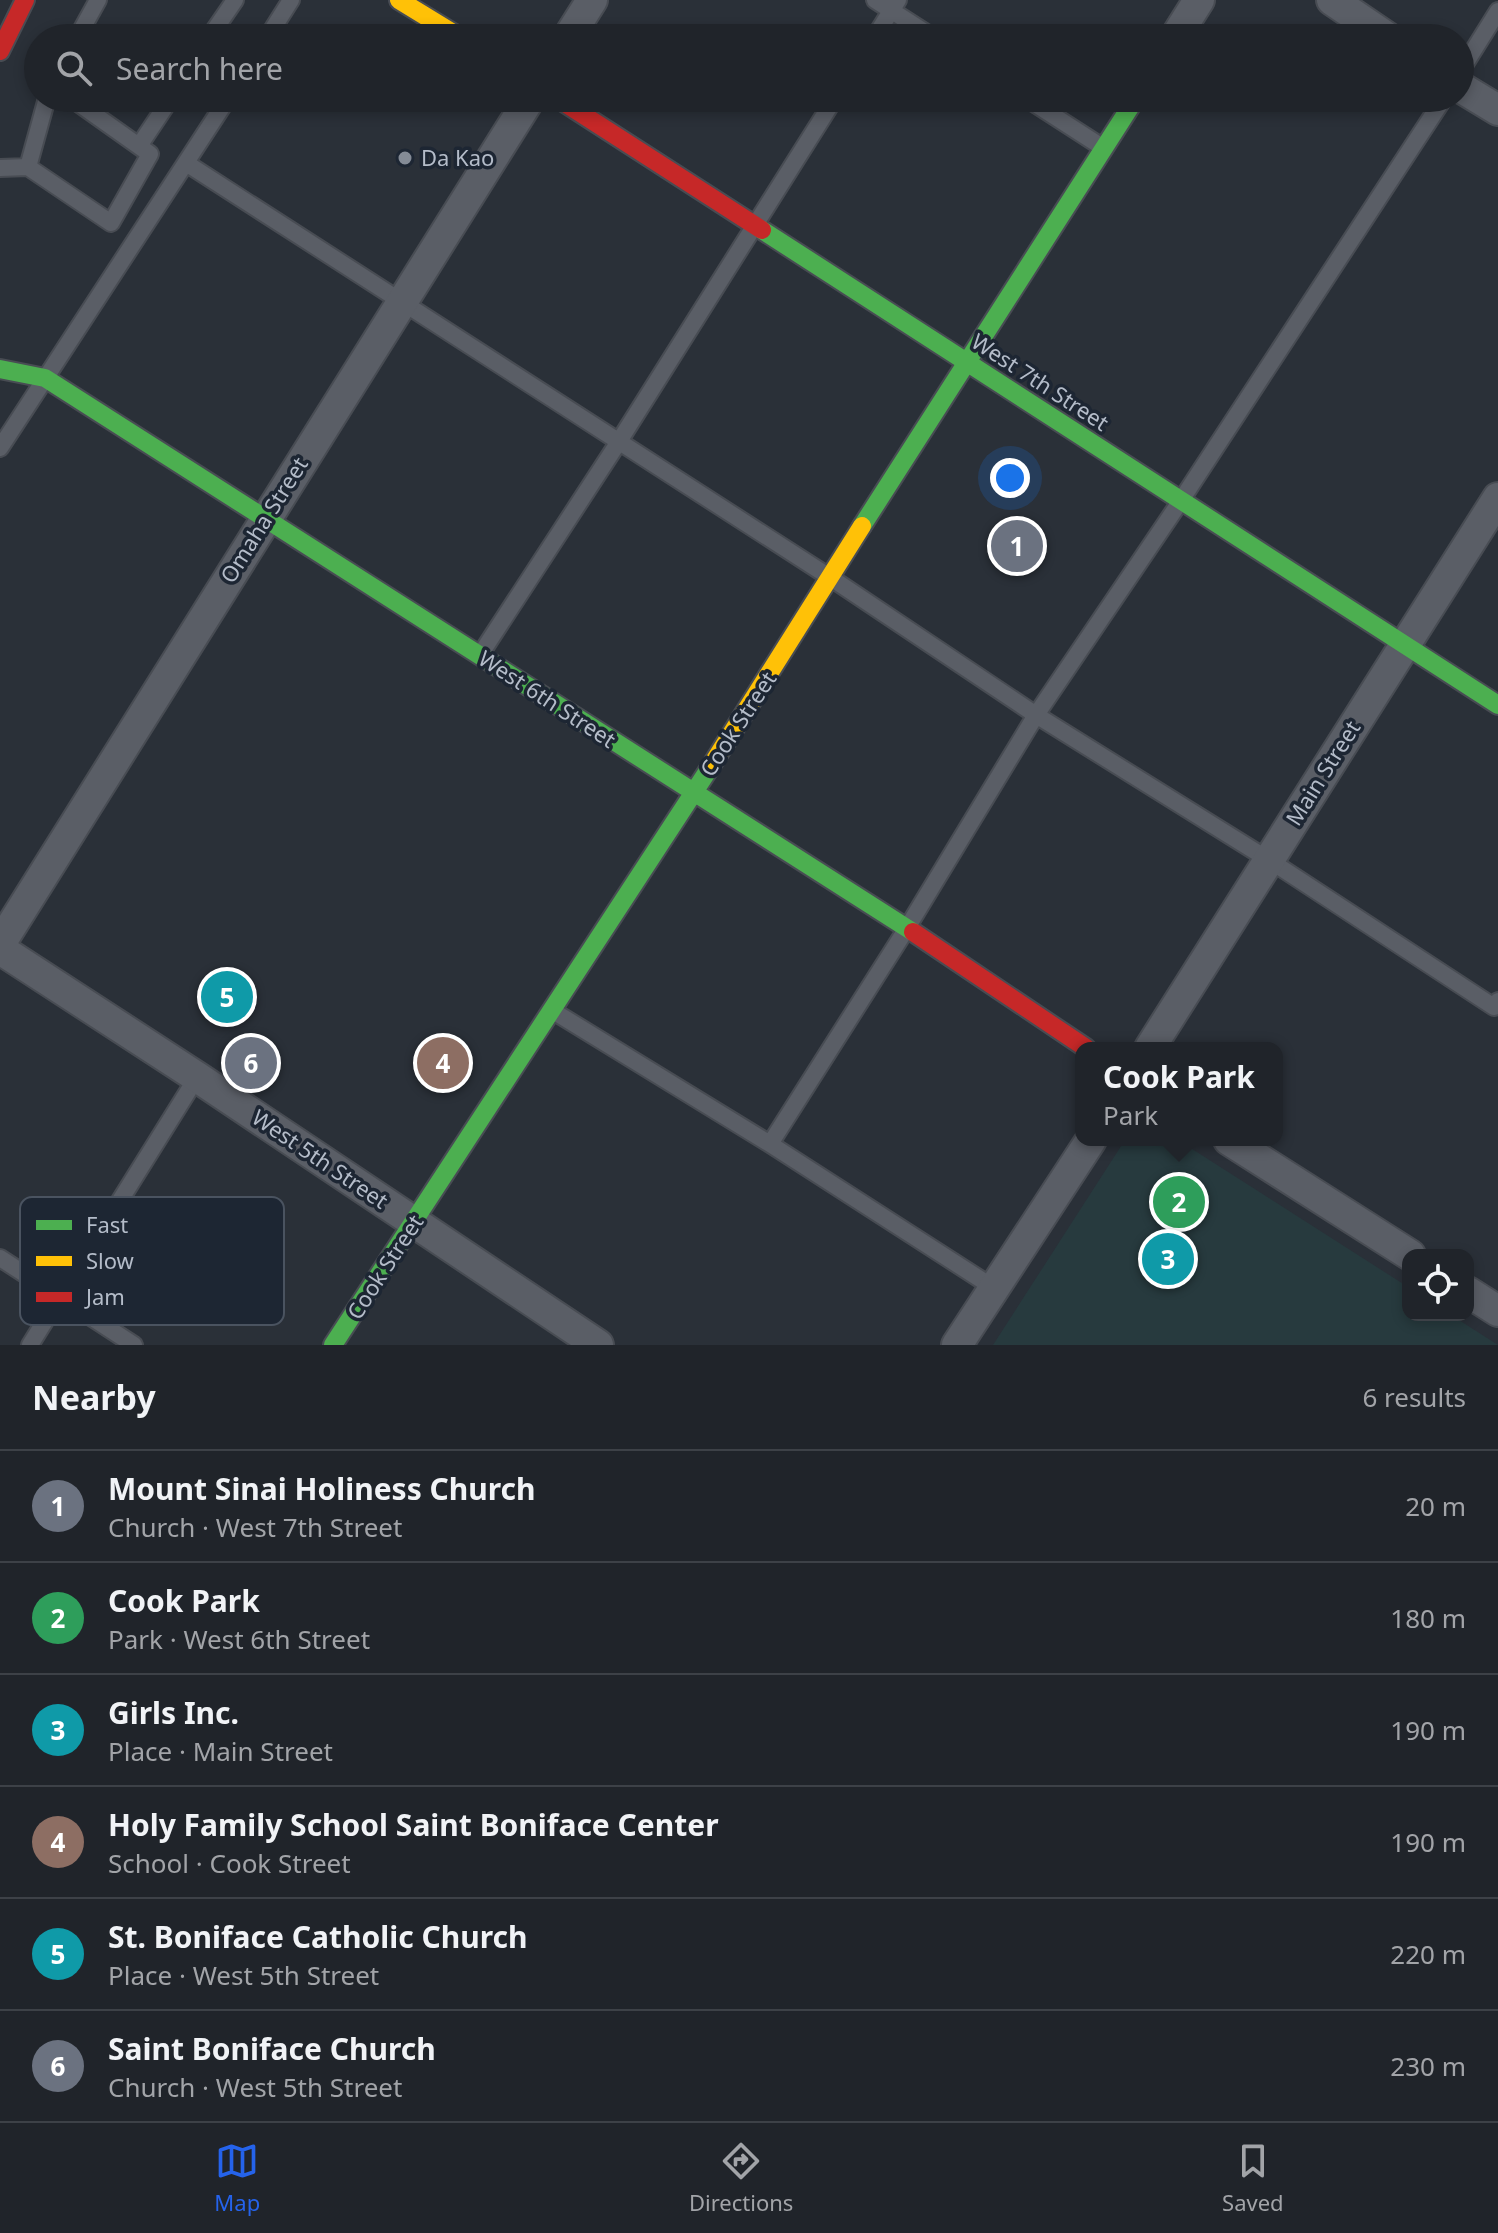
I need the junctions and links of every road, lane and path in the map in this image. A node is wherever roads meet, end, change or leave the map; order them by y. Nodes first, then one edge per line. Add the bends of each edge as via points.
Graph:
1 (25, 0) edge
2 (98, 0) edge
3 (235, 0) edge
4 (291, 0) edge
5 (399, 0) edge
6 (592, 0) edge
7 (875, 0) edge
8 (1199, 0) edge
9 (1332, 0) edge
10 (894, 5) edge
11 (1498, 11) edge
12 (85, 24) edge
13 (219, 24) edge
14 (276, 24) edge
15 (438, 24) edge
16 (577, 24) edge
17 (882, 24) edge
18 (917, 24) edge
19 (1184, 24) edge
20 (1367, 24) edge
21 (1474, 50) edge
22 (0, 51) edge
23 (1474, 95) edge
24 (1498, 110) edge
25 (43, 112) edge
26 (91, 112) edge
27 (162, 112) edge
28 (219, 112) edge
29 (521, 112) edge
30 (578, 112) edge
31 (826, 112) edge
32 (1048, 112) edge
33 (1127, 112) edge
34 (1435, 112) edge
35 (139, 146) junction
36 (1103, 148) junction
37 (186, 163) junction
38 (28, 167) junction
39 (0, 168) edge
40 (753, 226) junction
41 (401, 304) junction
42 (965, 362) junction
43 (0, 369) edge
44 (45, 378) junction
45 (618, 443) junction
46 (0, 448) edge
47 (1498, 498) edge
48 (1180, 502) junction
49 (265, 517) junction
50 (831, 578) junction
51 (1404, 644) junction
52 (480, 655) junction
53 (1498, 705) edge
54 (1036, 715) junction
55 (694, 793) junction
56 (1269, 860) junction
57 (907, 928) junction
58 (0, 946) edge
59 (1498, 1001) edge
60 (553, 1011) junction
61 (1077, 1042) edge
62 (1154, 1042) edge
63 (197, 1077) junction
64 (770, 1144) junction
65 (1087, 1146) edge
66 (1238, 1146) edge
67 (123, 1197) edge
68 (414, 1222) junction
69 (1402, 1250) edge
70 (0, 1258) edge
71 (20, 1271) edge
72 (994, 1288) junction
73 (1474, 1296) edge
74 (1498, 1311) edge
75 (43, 1325) edge
76 (103, 1325) edge
77 (30, 1345) edge
78 (134, 1345) edge
79 (333, 1345) edge
80 (598, 1345) edge
81 (957, 1345) edge

1 - 22 street
2 - 12 lane
3 - 13 lane
4 - 14 lane
5 - 15 street
6 - 16 street
7 - 10 lane
8 - 19 street
9 - 20 street
10 - 17 lane
10 - 18 lane
11 - 21 lane
23 - 24 street
25 - 38 lane
26 - 35 lane
27 - 35 lane
28 - 37 lane
29 - 41 street, Omaha Street
30 - 40 street, West 7th Street
31 - 40 lane
32 - 36 lane
33 - 36 street, Cook Street
34 - 48 lane
35 - 38 lane via 150,154 111,223
36 - 42 street, Cook Street
37 - 41 lane
37 - 44 lane
38 - 39 lane
40 - 42 street, West 7th Street
40 - 45 lane
41 - 45 lane
41 - 49 street, Omaha Street
42 - 48 street, West 7th Street
42 - 50 street, Cook Street
43 - 44 street, West 6th Street
44 - 46 lane
44 - 49 street, West 6th Street
45 - 50 lane
45 - 52 lane
47 - 51 street, Main Street
48 - 51 street, West 7th Street
48 - 54 lane
49 - 52 street, West 6th Street
49 - 58 street, Omaha Street
50 - 54 lane
50 - 55 street, Cook Street
51 - 53 street, West 7th Street
51 - 56 street, Main Street
52 - 55 street, West 6th Street
54 - 56 lane
54 - 57 lane
55 - 57 street, West 6th Street
55 - 60 street, Cook Street
56 - 59 lane via 1494,1007
56 - 62 street, Main Street
57 - 61 street, West 6th Street
57 - 64 lane
58 - 63 street, West 5th Street
60 - 64 lane
60 - 68 street, Cook Street
63 - 67 lane
63 - 68 street, West 5th Street
64 - 72 lane
65 - 72 street
66 - 69 street
68 - 79 street, Cook Street
68 - 80 street, West 5th Street
70 - 71 lane
72 - 81 street
73 - 74 street
75 - 77 lane
76 - 78 lane

